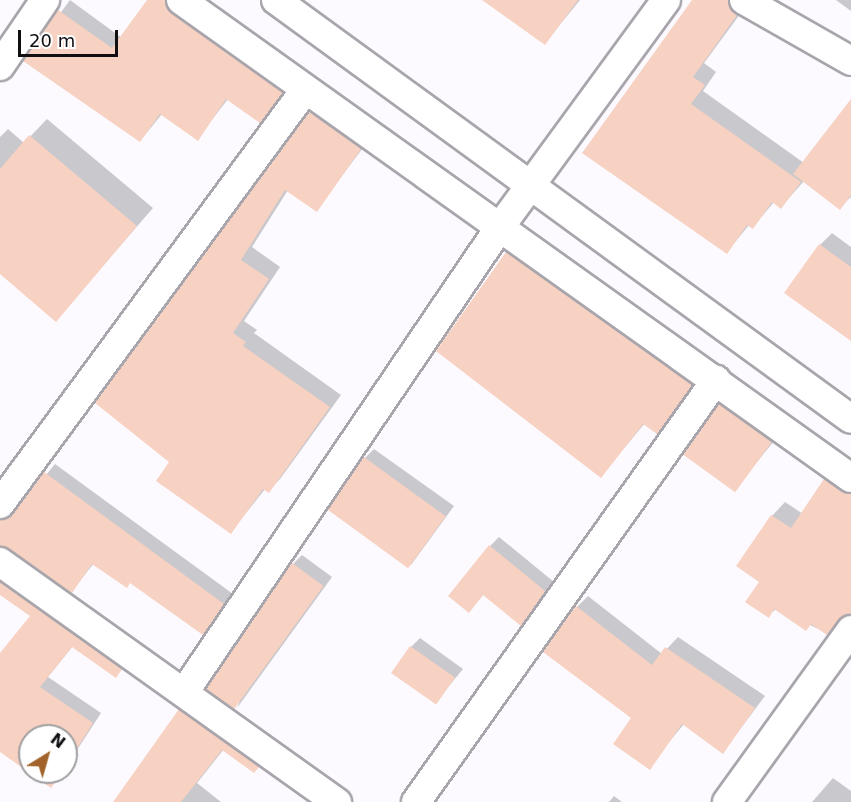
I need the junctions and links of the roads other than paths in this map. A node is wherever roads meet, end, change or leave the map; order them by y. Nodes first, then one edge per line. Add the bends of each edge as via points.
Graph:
1 (45, 0) edge
2 (181, 0) edge
3 (276, 0) edge
4 (666, 0) edge
5 (744, 0) edge
6 (851, 61) edge
7 (0, 66) edge
8 (305, 90) junction
9 (533, 186) junction
10 (500, 226) junction
11 (716, 380) junction
12 (851, 419) edge
13 (851, 478) edge
14 (0, 504) edge
15 (0, 562) edge
16 (851, 630) edge
17 (185, 692) junction
18 (337, 802) edge
19 (416, 802) edge
20 (726, 802) edge

1 - 7 street
2 - 8 street
3 - 9 street
4 - 9 street
5 - 6 street
8 - 10 street
8 - 14 street
9 - 10 street
9 - 12 street
10 - 11 street
10 - 17 street
11 - 13 street
11 - 19 street
15 - 17 street
16 - 20 street
17 - 18 street

